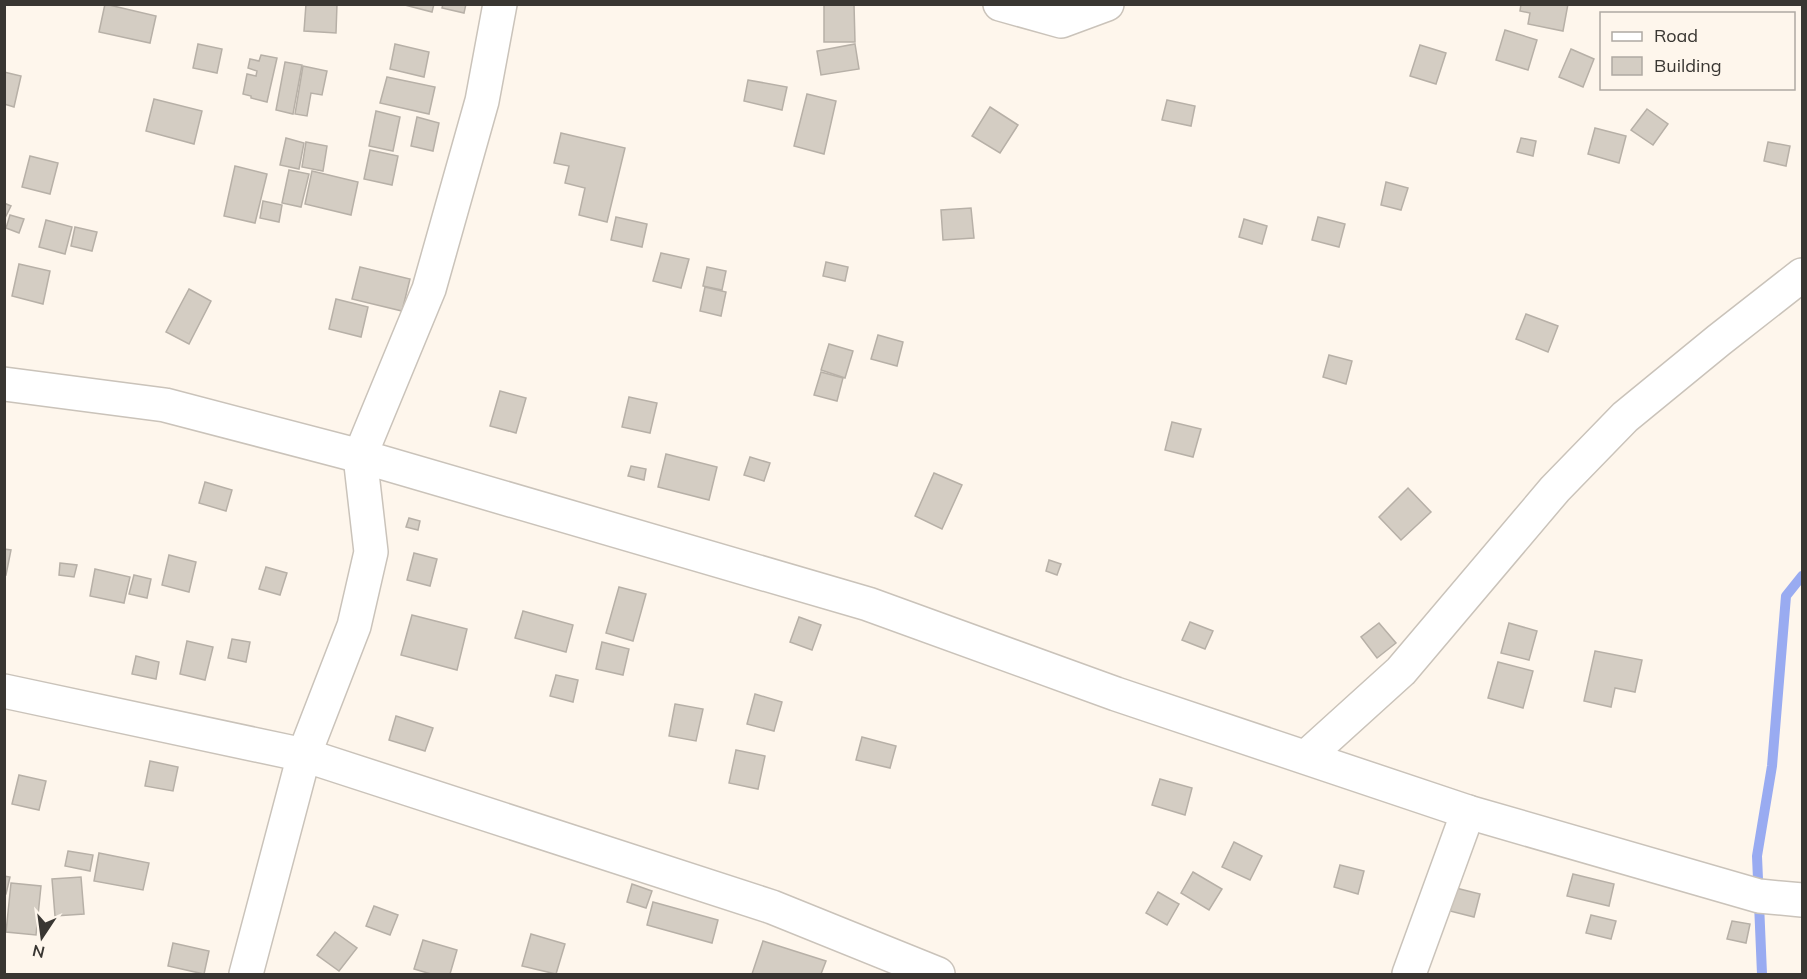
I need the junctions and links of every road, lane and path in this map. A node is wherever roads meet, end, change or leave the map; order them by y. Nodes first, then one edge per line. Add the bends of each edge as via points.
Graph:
1 (500, 4) edge
2 (1000, 4) edge
3 (1107, 4) edge
4 (1803, 275) edge
5 (4, 384) edge
6 (360, 456) junction
7 (4, 691) edge
8 (304, 755) junction
9 (1306, 758) junction
10 (1468, 812) junction
11 (1803, 900) edge
12 (246, 975) edge
13 (938, 975) edge
14 (1409, 975) edge

1 - 6 street via 482,100 429,289
2 - 3 street via 1061,21
4 - 9 street via 1625,417 1555,489 1401,671
5 - 6 street via 165,405
6 - 8 street via 371,552 354,626
6 - 9 street via 868,604
7 - 8 street
8 - 12 street
8 - 13 street via 772,907
9 - 10 street
10 - 11 street via 1759,896
10 - 14 street

